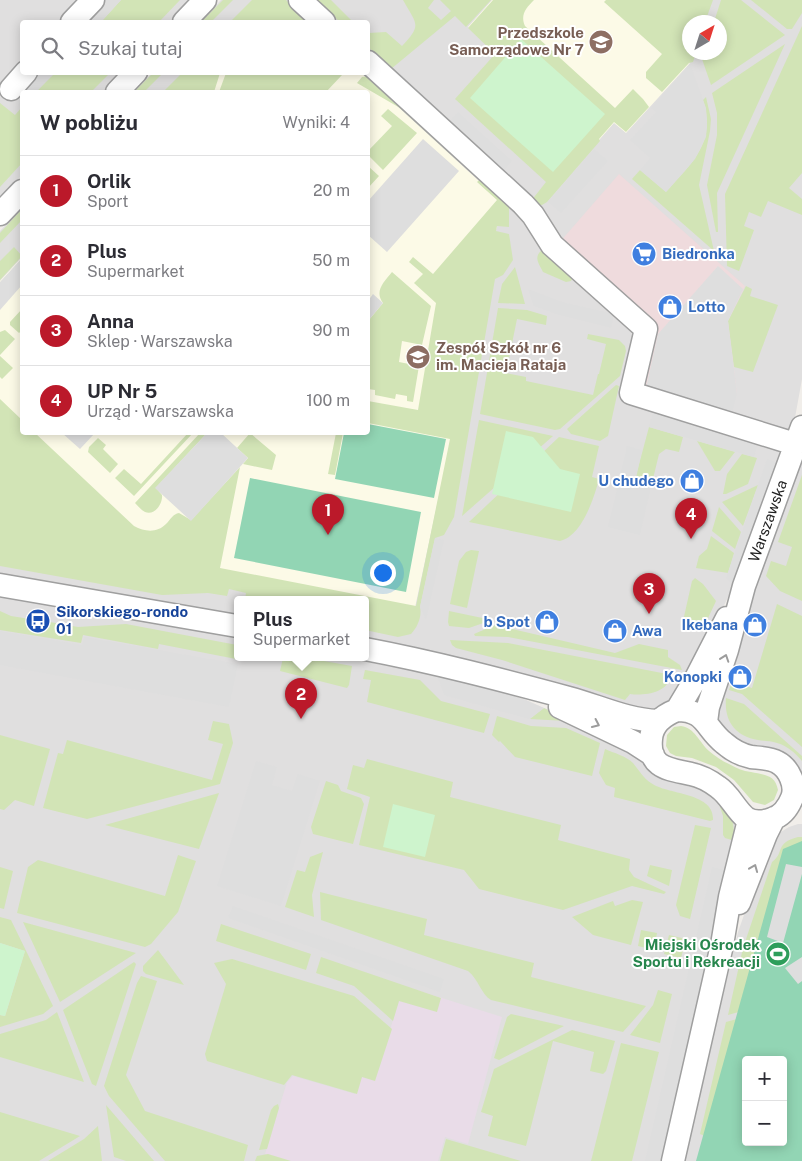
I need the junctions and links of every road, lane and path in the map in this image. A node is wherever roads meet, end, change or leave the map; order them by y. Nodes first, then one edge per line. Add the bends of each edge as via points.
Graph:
1 (93, 0) edge
2 (205, 0) edge
3 (300, 0) edge
4 (74, 20) edge
5 (186, 20) edge
6 (322, 20) edge
7 (370, 64) edge
8 (24, 75) edge
9 (133, 75) edge
10 (11, 90) dead end
11 (119, 90) edge
12 (20, 193) edge
13 (0, 214) edge
14 (799, 435) edge
15 (0, 585) edge
16 (744, 586) junction
17 (234, 625) edge
18 (369, 650) edge
19 (488, 676) junction
20 (677, 710) junction
21 (658, 721) junction
22 (706, 722) junction
23 (653, 755) junction
24 (797, 784) edge
25 (802, 815) edge
26 (777, 817) junction
27 (749, 820) junction
28 (722, 946) junction
29 (673, 1161) edge

1 - 4 street
2 - 5 street
3 - 6 street
7 - 14 street via 523,204 552,245 646,329 631,393
8 - 10 street
9 - 11 street
12 - 13 street
14 - 16 street, Warszawska
15 - 17 street
16 - 20 street, Warszawska
22 -> 16 street, Warszawska
18 - 19 street
19 - 21 street via 633,719
19 -> 23 street via 534,694
20 - 21 street
20 - 22 street via 700,715
21 - 23 street via 651,733
22 - 24 street via 734,751 778,762
23 - 27 street via 663,767 701,777 721,788
24 - 26 street via 787,808
25 - 26 street
26 - 27 street via 756,822
28 -> 26 street via 766,834
27 - 28 street
28 - 29 street

